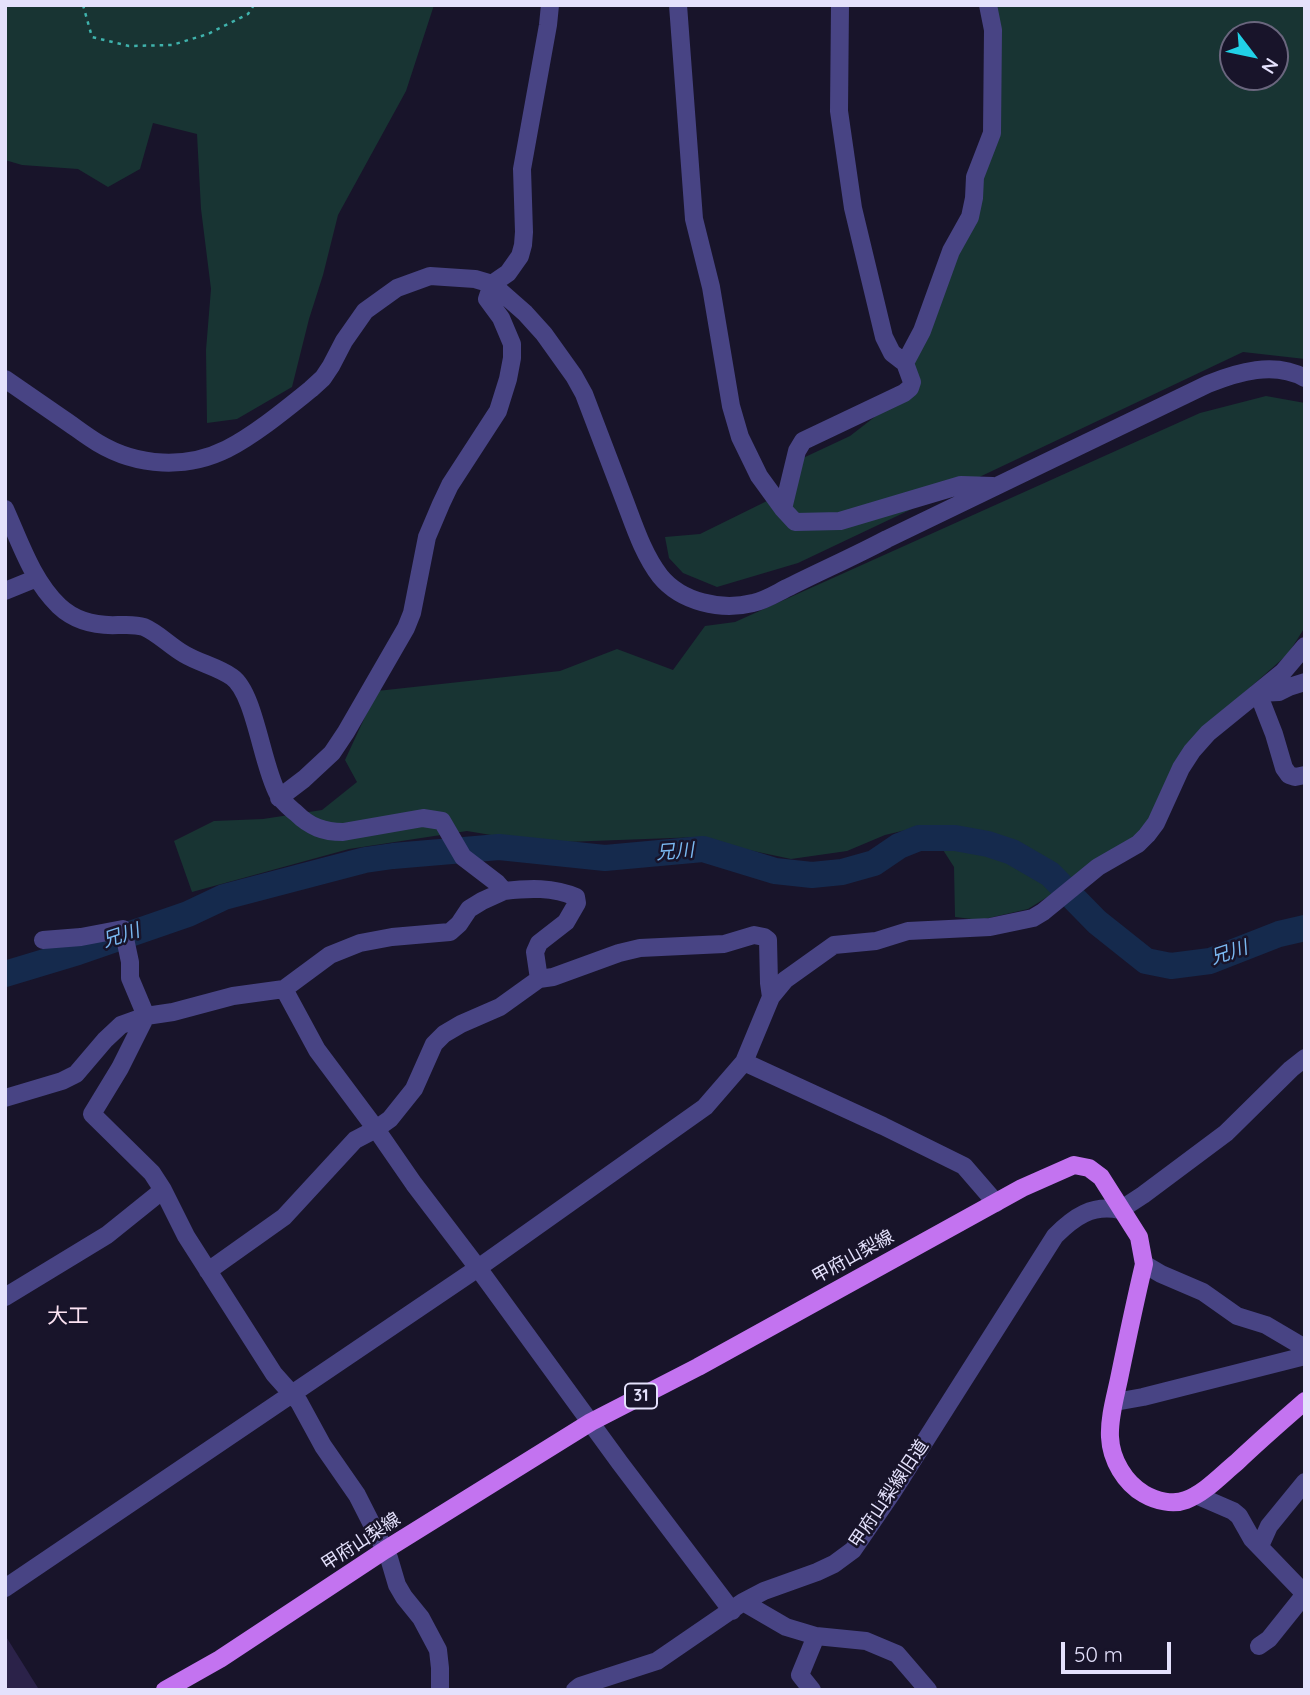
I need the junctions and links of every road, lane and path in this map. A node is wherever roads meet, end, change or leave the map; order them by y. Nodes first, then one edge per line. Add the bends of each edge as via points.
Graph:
1 (83, 5) edge
2 (254, 5) edge
3 (550, 5) edge
4 (678, 5) edge
5 (839, 5) edge
6 (988, 5) edge
7 (492, 284) junction
8 (905, 363) junction
9 (1305, 378) edge
10 (5, 379) edge
11 (997, 486) junction
12 (5, 509) edge
13 (783, 509) junction
14 (37, 578) junction
15 (5, 591) edge
16 (1305, 646) edge
17 (1305, 682) edge
18 (1258, 693) junction
19 (1305, 775) edge
20 (279, 798) junction
21 (504, 891) junction
22 (44, 940) dead end
23 (539, 979) junction
24 (284, 989) junction
25 (771, 997) junction
26 (146, 1016) junction
27 (1305, 1058) edge
28 (744, 1062) junction
29 (5, 1098) edge
30 (376, 1129) junction
31 (163, 1190) junction
32 (996, 1203) junction
33 (1120, 1210) junction
34 (1144, 1264) junction
35 (478, 1268) junction
36 (208, 1270) junction
37 (5, 1297) edge
38 (1305, 1348) edge
39 (1305, 1356) edge
40 (292, 1393) junction
41 (1305, 1401) edge
42 (1115, 1402) junction
43 (591, 1422) junction
44 (1305, 1482) edge
45 (1196, 1495) junction
46 (1259, 1546) junction
47 (385, 1550) junction
48 (5, 1588) edge
49 (1305, 1594) edge
50 (738, 1607) junction
51 (816, 1636) junction
52 (1259, 1646) dead end
53 (165, 1690) edge
54 (440, 1690) edge
55 (575, 1690) edge
56 (812, 1690) edge
57 (928, 1690) edge

1 - 2 path via 92,37 129,46 172,45 208,34 248,14
3 - 7 street via 522,169 523,245 508,273
4 - 13 street via 694,219 731,406 746,451
5 - 8 street via 839,111 853,208 884,337 892,353
6 - 8 street via 993,30 992,133 975,177 970,217 951,251 922,331
7 - 10 street via 430,276 397,288 365,312 311,390 229,448 204,459 158,463 119,453
7 - 11 street via 525,313 574,376 649,560 662,578 688,597 724,606 768,598
7 - 20 street via 487,299 512,344 498,411 456,476 427,537 406,628 332,752
8 - 13 street via 912,382 904,393 803,441
9 - 11 street via 1276,370 1233,374
11 - 13 street via 961,485 840,521 794,522
12 - 14 street
14 - 15 street
14 - 20 street via 59,606 83,621 145,627 184,654 232,676 248,701
16 - 18 street
17 - 18 street via 1279,692
18 - 19 street via 1284,768 1295,777
18 - 25 street via 1192,751 1147,835 1043,912 990,927 908,931 876,941 834,945 785,980
20 - 21 street via 306,823 332,832 423,818 442,821 463,857
21 - 23 street via 531,888 576,897 566,922 539,943 535,952
21 - 24 street via 469,909 450,932 360,943 330,955
22 - 26 street via 123,929 130,978
23 - 25 street via 640,948 724,944 754,935 768,940
23 - 30 street via 500,1007 443,1034 414,1090
24 - 26 street
24 - 30 street via 317,1050
25 - 28 street
26 - 29 street via 121,1025 76,1074
26 - 31 street via 92,1114 152,1173
27 - 33 street via 1226,1133
28 - 32 street via 964,1166
28 - 35 street via 705,1107
30 - 35 street
30 - 36 street via 355,1140 284,1217
31 - 36 street
31 - 37 street via 107,1235
32 - 33 main road, 甲府山梨線 / 31 via 1073,1165 1089,1168 1101,1177
32 - 43 main road, 甲府山梨線 / 31
33 - 34 main road, 甲府山梨線 / 31 via 1139,1237
33 - 50 street, 甲府山梨線旧道 via 1092,1210 1055,1236 853,1550 834,1564 764,1591
34 - 38 street
34 - 42 main road, 甲府山梨線 / 31
35 - 40 street
35 - 43 street
36 - 40 street via 274,1374
39 - 42 street
40 - 47 street via 357,1495
40 - 48 street
41 - 45 main road, 甲府山梨線 / 31
42 - 45 main road, 甲府山梨線 / 31 via 1111,1450 1123,1476 1156,1500 1183,1502
43 - 47 main road, 甲府山梨線 / 31
43 - 50 street
44 - 46 street via 1269,1526
45 - 46 street via 1234,1511
46 - 49 street
47 - 53 main road, 甲府山梨線 / 31
47 - 54 street via 397,1585 438,1650
49 - 52 street
50 - 51 street
50 - 55 street, 甲府山梨線旧道 via 657,1661
51 - 56 street via 800,1675
51 - 57 street via 866,1641 897,1654

